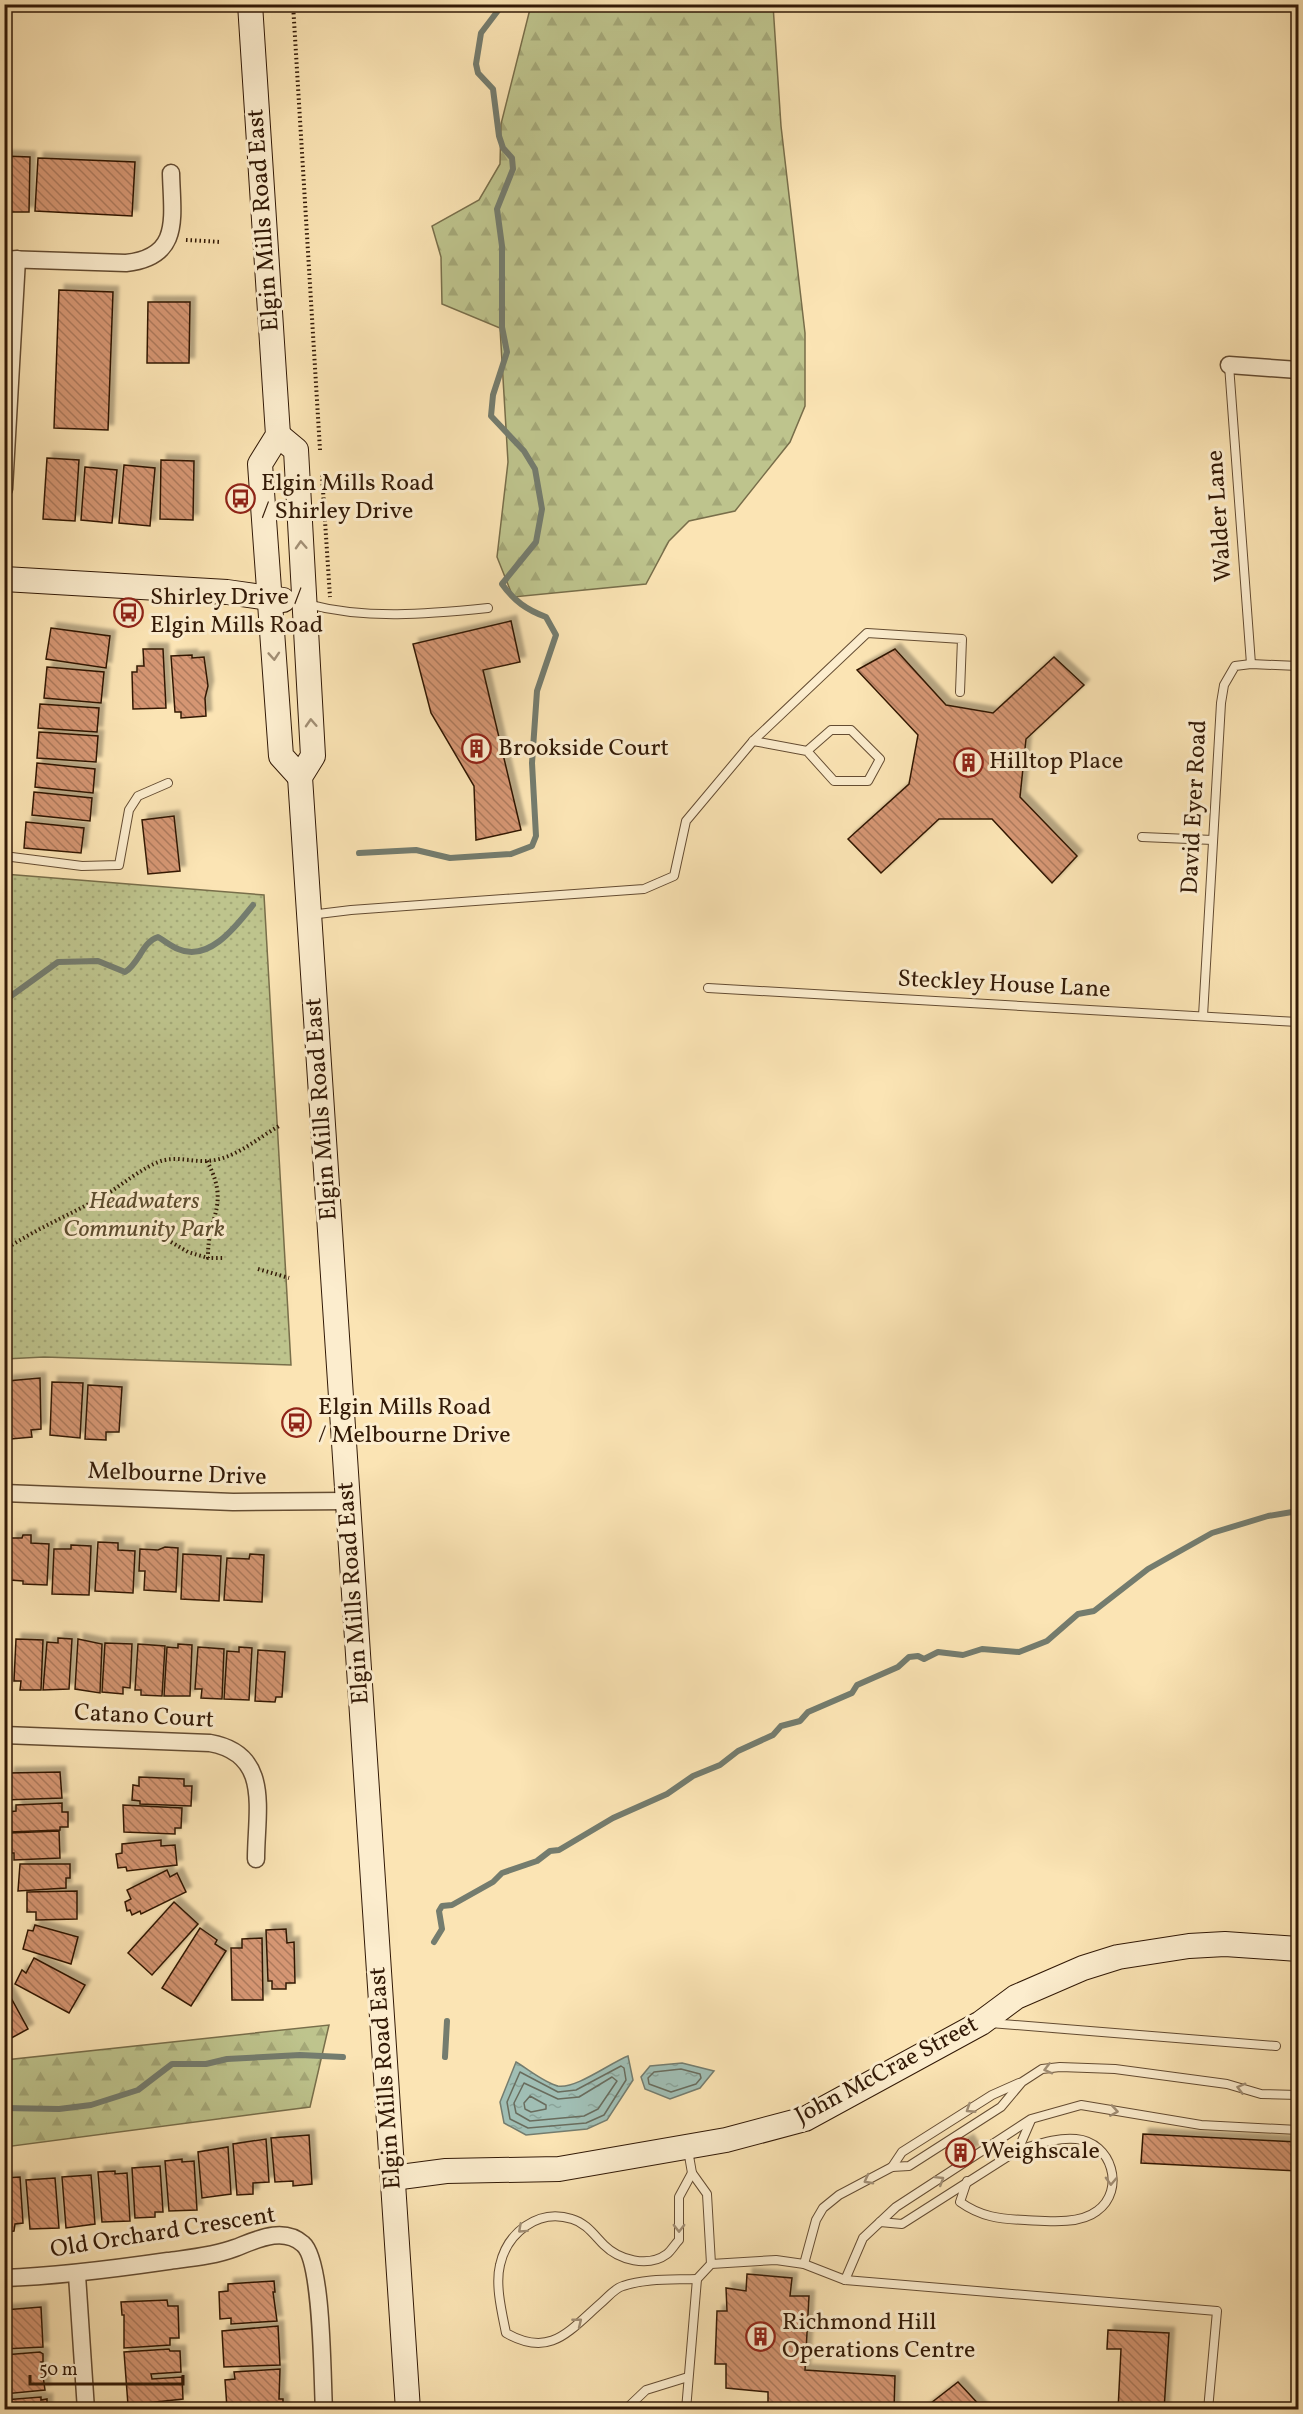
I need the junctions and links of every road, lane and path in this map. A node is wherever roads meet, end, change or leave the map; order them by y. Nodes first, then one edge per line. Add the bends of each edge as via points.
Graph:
1 (250, 4) edge
2 (293, 4) edge
3 (171, 173) dead end
4 (185, 240) dead end
5 (221, 242) dead end
6 (11, 259) edge
7 (1229, 365) joint
8 (1299, 370) edge
9 (278, 435) junction
10 (320, 451) dead end
11 (321, 463) dead end
12 (4, 489) edge
13 (4, 579) edge
14 (329, 590) dead end
15 (269, 597) junction
16 (305, 603) junction
17 (488, 608) dead end
18 (1251, 664) junction
19 (1299, 666) edge
20 (960, 693) dead end
21 (753, 741) junction
22 (807, 751) junction
23 (300, 777) junction
24 (168, 783) dead end
25 (1142, 837) dead end
26 (1213, 840) junction
27 (4, 856) edge
28 (309, 915) junction
29 (708, 988) dead end
30 (1203, 1016) junction
31 (1299, 1022) edge
32 (281, 1125) dead end
33 (207, 1161) junction
34 (171, 1242) dead end
35 (4, 1250) edge
36 (208, 1258) junction
37 (223, 1258) dead end
38 (258, 1269) dead end
39 (289, 1278) dead end
40 (4, 1493) edge
41 (348, 1501) junction
42 (4, 1736) edge
43 (256, 1859) dead end
44 (1299, 1949) edge
45 (981, 2022) junction
46 (1276, 2046) dead end
47 (1022, 2082) junction
48 (1299, 2095) edge
49 (1031, 2119) junction
50 (1299, 2130) edge
51 (687, 2147) junction
52 (1018, 2150) junction
53 (892, 2167) junction
54 (692, 2173) junction
55 (393, 2178) junction
56 (967, 2181) junction
57 (880, 2222) junction
58 (711, 2264) junction
59 (804, 2264) junction
60 (77, 2275) junction
61 (4, 2278) edge
62 (697, 2279) junction
63 (845, 2280) junction
64 (688, 2376) junction
65 (86, 2409) edge
66 (324, 2409) edge
67 (408, 2409) edge
68 (626, 2409) edge
69 (686, 2409) edge
70 (1208, 2409) edge

1 - 9 main road, Elgin Mills Road East
2 - 10 path
3 - 6 street via 172,228 160,252 145,261
4 - 5 path
6 - 12 street
7 - 8 street
7 - 18 lane, Walder Lane
9 - 15 main road via 260,464
16 -> 9 main road, Elgin Mills Road East via 296,450
11 - 14 path
13 - 15 main road
15 - 16 main road
15 -> 23 main road via 281,756
16 - 17 lane via 366,615
23 -> 16 main road, Elgin Mills Road East via 313,756
18 - 19 lane
18 - 26 lane, David Eyer Road via 1235,666 1224,685
20 - 21 lane via 962,639 867,633
21 - 22 lane
21 - 28 lane via 686,821 674,876 644,889
22 - 22 lane via 834,781 868,781 880,759 851,730 831,730
23 - 28 main road, Elgin Mills Road East
24 - 27 lane via 138,796 129,810 119,865 82,866
25 - 26 lane
26 - 30 lane, David Eyer Road
28 - 41 main road, Elgin Mills Road East
29 - 30 lane, Steckley House Lane
30 - 31 lane, Steckley House Lane
32 - 33 path via 235,1155
33 - 35 path via 162,1161
33 - 36 path via 218,1186 219,1200
34 - 36 path
36 - 37 path
38 - 39 path
40 - 41 street, Melbourne Drive via 233,1502
41 - 55 main road, Elgin Mills Road East
42 - 43 street, Catano Court via 210,1743 234,1750 243,1756 256,1777
44 - 45 main road, John McCrae Street via 1226,1944 1118,1957 1016,1997
45 - 46 lane
45 - 51 main road, John McCrae Street via 806,2119
48 -> 47 lane via 1261,2094 1227,2084 1115,2069 1042,2069
47 -> 53 lane via 992,2094 902,2152
47 - 53 lane via 1001,2107 983,2119 909,2166
49 -> 50 lane via 1081,2105 1201,2125
49 - 52 lane
57 -> 49 lane via 896,2207
51 - 54 lane
51 - 55 main road, John McCrae Street via 559,2169 446,2171
52 - 56 lane
52 -> 56 lane via 1053,2141 1090,2142 1101,2150 1113,2175 1107,2201 1085,2217 1050,2221 1007,2219 975,2213 960,2202
53 -> 59 lane via 839,2195 823,2208
54 - 58 lane via 707,2194
54 -> 62 lane via 679,2197 679,2240 666,2254 647,2262 621,2257 572,2218 547,2217 530,2222 508,2241 499,2266 506,2333 523,2343 543,2345 558,2338 621,2286
55 - 67 main road, Elgin Mills Road East
56 - 57 lane via 902,2224
57 - 63 lane via 863,2238
58 - 59 lane via 776,2260
58 - 62 lane
59 - 63 lane
60 - 61 street, Old Orchard Crescent
60 - 65 street
60 - 66 street, Old Orchard Crescent via 212,2254 267,2236 293,2238 304,2244 315,2269
62 - 64 lane
63 - 70 lane via 1217,2311
64 - 68 lane via 646,2390
64 - 69 lane

